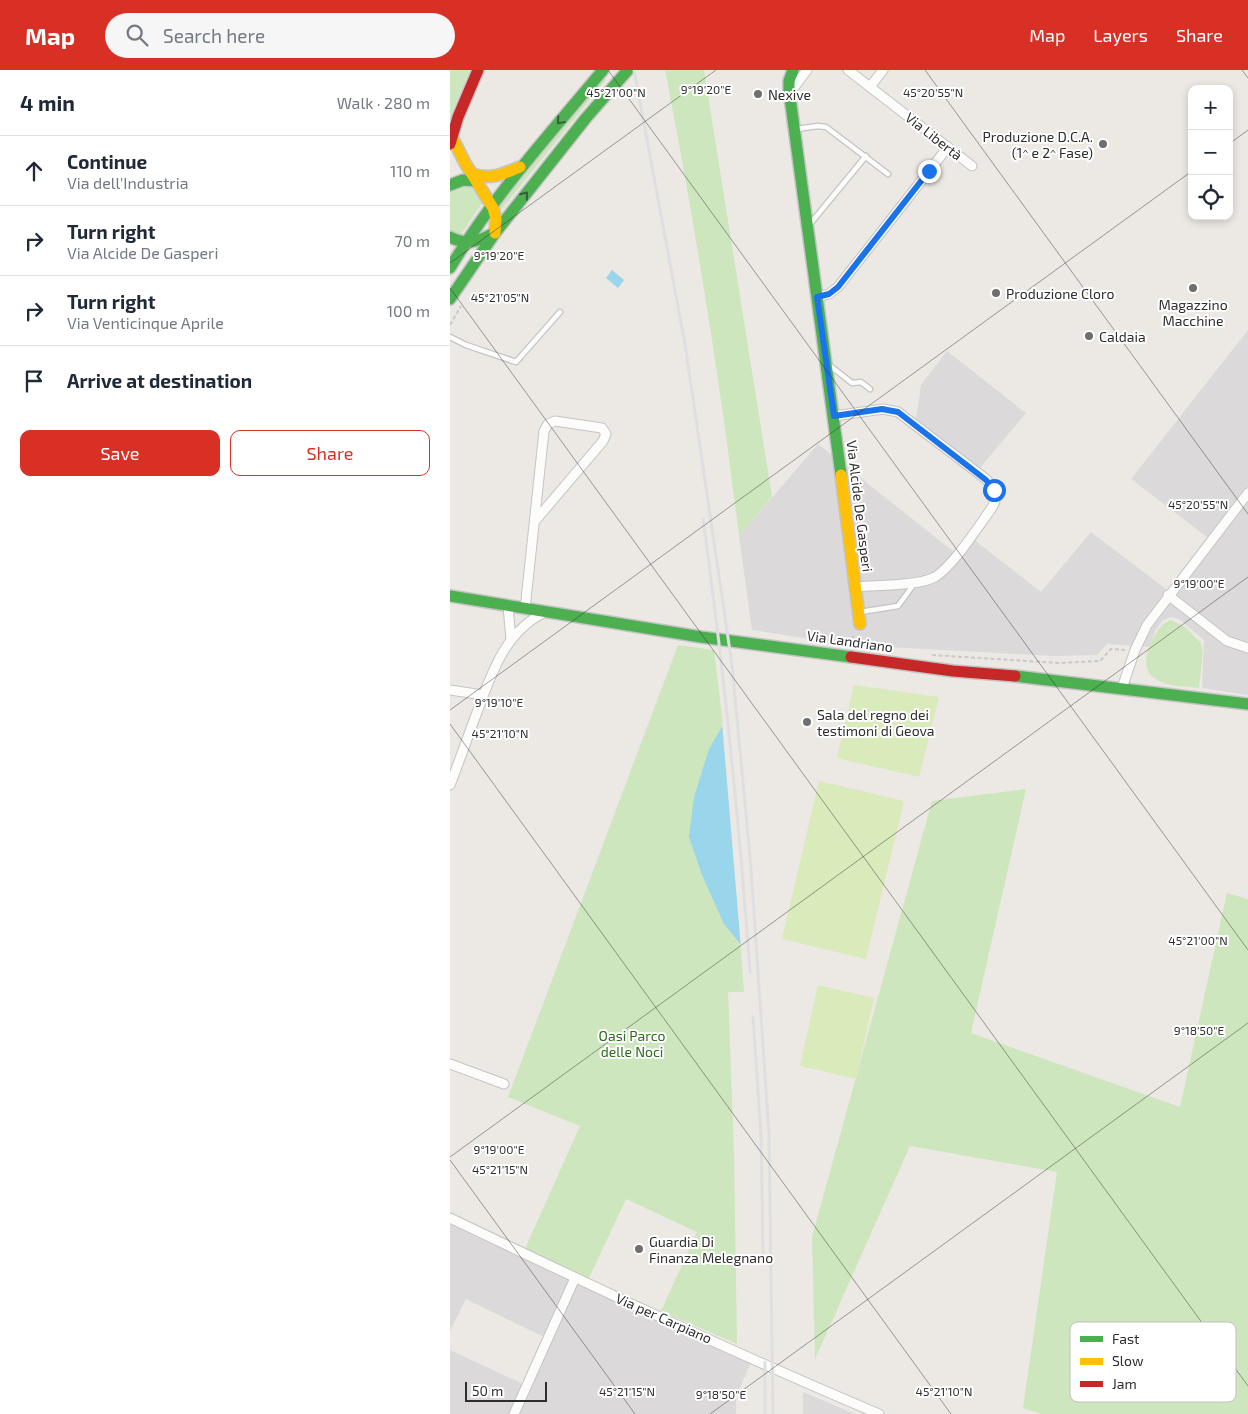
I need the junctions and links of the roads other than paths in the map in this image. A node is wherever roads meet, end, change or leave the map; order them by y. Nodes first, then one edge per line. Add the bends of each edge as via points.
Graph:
1 (478, 70) edge
2 (603, 70) edge
3 (628, 70) edge
4 (793, 70) edge
5 (807, 70) edge
6 (848, 70) edge
7 (883, 70) edge
8 (870, 88) junction
9 (789, 94) junction
10 (794, 129) junction
11 (451, 141) edge
12 (948, 147) junction
13 (866, 156) junction
14 (522, 166) junction
15 (972, 166) dead end
16 (888, 174) dead end
17 (474, 177) junction
18 (450, 185) edge
19 (492, 204) junction
20 (807, 227) junction
21 (494, 233) junction
22 (450, 237) edge
23 (465, 242) junction
24 (450, 268) edge
25 (817, 297) junction
26 (450, 299) edge
27 (560, 312) dead end
28 (450, 337) edge
29 (826, 363) junction
30 (870, 389) dead end
31 (834, 416) junction
32 (1248, 493) edge
33 (535, 521) junction
34 (915, 582) junction
35 (855, 587) junction
36 (1168, 595) junction
37 (450, 596) edge
38 (508, 606) junction
39 (525, 608) junction
40 (545, 612) junction
41 (860, 618) joint
42 (511, 640) junction
43 (1248, 648) edge
44 (1122, 688) junction
45 (450, 690) edge
46 (483, 694) junction
47 (1248, 704) edge
48 (450, 785) edge
49 (450, 1064) edge
50 (504, 1084) dead end
51 (450, 1218) edge
52 (575, 1278) junction
53 (514, 1414) edge
54 (879, 1414) edge

1 - 11 street
2 -> 14 street
21 -> 3 street
4 - 9 street, Via Alcide De Gasperi via 788,81
5 - 9 street
6 - 8 street, Via Libertà
7 - 8 street
8 - 12 street, Via Libertà
9 - 10 street, Via Alcide De Gasperi
10 - 13 lane via 826,127
10 - 20 street, Via Alcide De Gasperi
11 - 17 street
12 - 15 street, Via Libertà
12 - 25 street via 838,287
13 - 16 lane
13 - 20 lane
14 - 17 street via 507,173
14 - 19 street
17 - 18 street
17 - 19 street
19 - 21 street via 496,216
19 - 23 street
20 - 25 street, Via Alcide De Gasperi
21 - 23 street via 480,240
21 - 26 street
22 - 23 street
23 - 24 street
25 - 29 street, Via Alcide De Gasperi
27 - 28 lane via 516,362
29 - 30 lane via 852,383 860,382
29 - 31 street, Via Alcide De Gasperi
31 - 34 street via 882,409 898,412 986,480 996,494 994,506 949,565 935,577
31 - 35 street, Via Alcide De Gasperi
32 - 36 street
33 - 33 street via 546,427 558,421 602,428 606,434 603,441
33 - 39 street
34 - 35 street
34 - 41 lane via 898,606
35 - 41 street, Via Alcide De Gasperi
36 - 43 street via 1227,641
36 - 44 street via 1147,625
37 - 38 street, Via Landriano
38 - 39 street, Via Landriano
38 - 42 street
39 - 40 street, Via Landriano
40 - 42 street via 526,623
40 - 44 street, Via Landriano via 953,671
42 - 46 street via 494,665
44 - 47 street, Via Landriano
45 - 46 street
46 - 48 street
49 - 50 street
51 - 52 street, Via per Carpiano
52 - 53 street
52 - 54 street, Via per Carpiano

